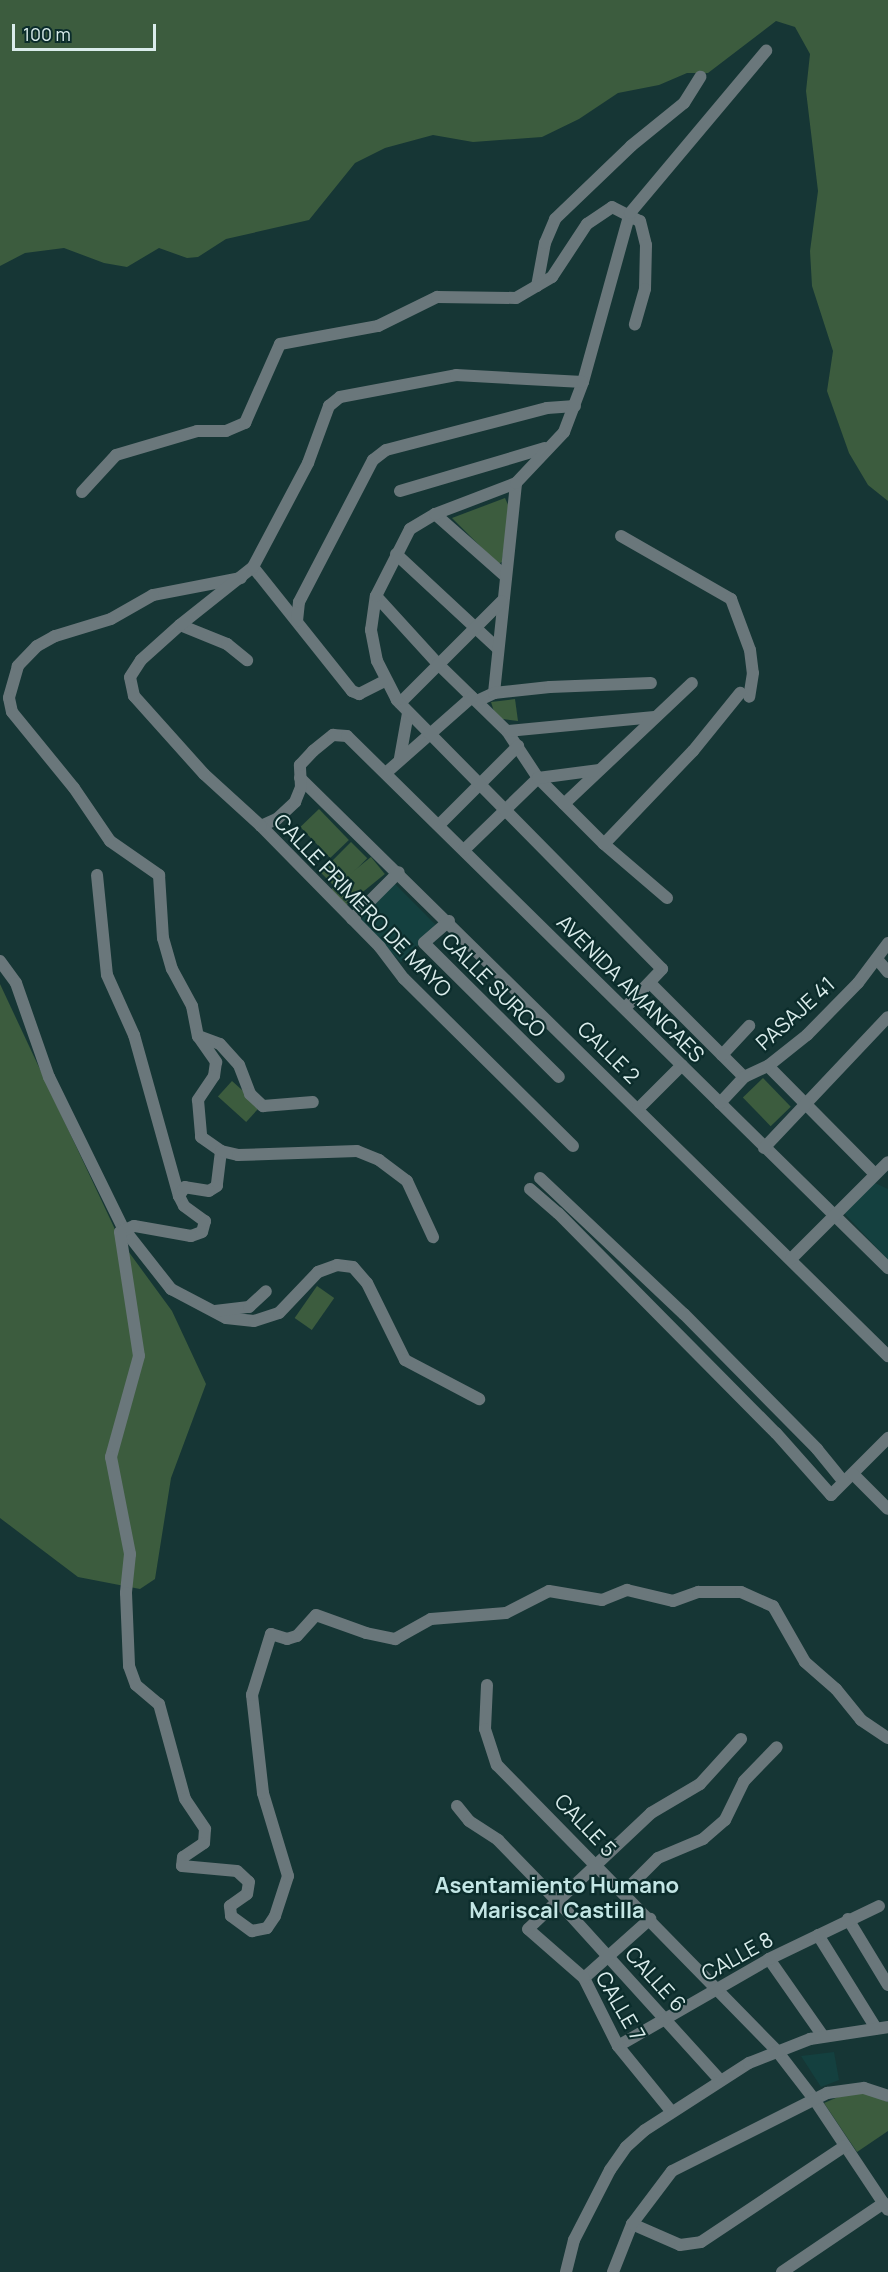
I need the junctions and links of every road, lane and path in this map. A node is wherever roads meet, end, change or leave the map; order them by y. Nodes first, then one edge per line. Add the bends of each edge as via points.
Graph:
1 (766, 51) dead end
2 (700, 77) dead end
3 (630, 213) junction
4 (537, 286) junction
5 (635, 325) dead end
6 (583, 382) junction
7 (575, 406) junction
8 (546, 447) junction
9 (516, 483) junction
10 (400, 491) dead end
11 (82, 492) dead end
12 (435, 514) junction
13 (621, 536) dead end
14 (396, 554) junction
15 (252, 567) junction
16 (505, 576) junction
17 (242, 577) junction
18 (376, 596) junction
19 (502, 601) junction
20 (297, 621) junction
21 (180, 625) junction
22 (475, 627) junction
23 (497, 648) junction
24 (247, 660) dead end
25 (438, 664) junction
26 (385, 681) junction
27 (651, 683) dead end
28 (692, 683) dead end
29 (494, 693) junction
30 (475, 699) junction
31 (400, 703) junction
32 (408, 713) junction
33 (654, 717) junction
34 (507, 731) junction
35 (428, 733) junction
36 (518, 746) junction
37 (400, 758) junction
38 (599, 771) junction
39 (387, 772) junction
40 (300, 778) junction
41 (538, 778) junction
42 (478, 785) junction
43 (564, 804) junction
44 (502, 810) junction
45 (439, 825) junction
46 (261, 826) junction
47 (604, 844) junction
48 (464, 850) junction
49 (399, 872) junction
50 (97, 875) dead end
51 (667, 898) dead end
52 (352, 919) junction
53 (449, 921) junction
54 (888, 943) edge
55 (877, 959) junction
56 (0, 961) edge
57 (888, 972) edge
58 (650, 982) junction
59 (625, 1008) junction
60 (888, 1017) edge
61 (749, 1026) dead end
62 (198, 1036) junction
63 (722, 1055) junction
64 (682, 1065) junction
65 (768, 1066) junction
66 (559, 1077) dead end
67 (744, 1077) junction
68 (314, 1102) dead end
69 (720, 1103) junction
70 (806, 1103) junction
71 (638, 1108) junction
72 (573, 1146) dead end
73 (765, 1148) junction
74 (221, 1151) junction
75 (888, 1162) edge
76 (875, 1174) junction
77 (540, 1178) dead end
78 (530, 1189) dead end
79 (179, 1196) junction
80 (834, 1215) junction
81 (123, 1228) junction
82 (433, 1237) dead end
83 (790, 1259) junction
84 (888, 1268) edge
85 (266, 1292) dead end
86 (205, 1309) junction
87 (888, 1356) edge
88 (479, 1399) dead end
89 (888, 1438) edge
90 (848, 1478) junction
91 (888, 1509) edge
92 (488, 1685) dead end
93 (888, 1738) edge
94 (741, 1739) dead end
95 (777, 1748) dead end
96 (457, 1806) dead end
97 (596, 1864) junction
98 (624, 1892) junction
99 (557, 1901) junction
100 (879, 1906) dead end
101 (650, 1919) junction
102 (848, 1919) junction
103 (818, 1935) junction
104 (610, 1957) junction
105 (770, 1959) junction
106 (584, 1978) junction
107 (888, 1985) edge
108 (718, 1988) junction
109 (665, 2020) junction
110 (882, 2028) edge
111 (823, 2036) junction
112 (618, 2046) junction
113 (777, 2051) junction
114 (720, 2080) junction
115 (888, 2096) edge
116 (814, 2099) junction
117 (671, 2111) junction
118 (845, 2146) junction
119 (886, 2206) edge
120 (632, 2224) junction
121 (566, 2272) edge
122 (613, 2272) edge
123 (782, 2272) edge

1 - 3 street
2 - 4 street via 676,110 555,219 544,243
3 - 4 street via 606,208 587,224 552,277
3 - 5 street via 640,221 646,245 645,289
3 - 6 street
4 - 11 street via 511,300 437,297 378,327 280,344 245,423 226,431 197,431 116,455
6 - 7 street
6 - 15 street via 456,375 340,397 329,406 308,463
7 - 8 street via 564,432
7 - 20 street via 547,408 386,450 373,460 299,602
8 - 9 street
8 - 10 street
9 - 12 street
9 - 16 street
12 - 14 street via 410,529
12 - 16 street
13 - 47 street via 731,599 750,650 753,673 745,695
14 - 18 street
14 - 22 street
15 - 17 street
15 - 20 street
16 - 19 street
17 - 21 street
17 - 62 street via 153,595 111,619 55,636 37,646 18,666 9,698 12,712 74,788 110,841 159,875 163,938 172,969 192,1006
18 - 25 street
18 - 26 street via 371,630 376,661
19 - 22 street
19 - 23 street
20 - 26 street via 355,694
21 - 24 street via 226,644
21 - 46 street, CALLE PRIMERO DE MAYO via 135,667 130,687 204,774
22 - 23 street
22 - 25 street
23 - 29 street
25 - 30 street
25 - 31 street
26 - 31 street
27 - 29 street
28 - 33 street
29 - 30 street
30 - 34 street
30 - 35 street
31 - 32 street
32 - 35 street
32 - 37 street
33 - 34 street
33 - 38 street
34 - 36 street
35 - 37 street
35 - 42 street
36 - 41 street
36 - 42 street
37 - 39 street
38 - 41 street
38 - 43 street
39 - 40 street, AVENIDA AMANCAES via 347,736 338,734 321,741 300,765
39 - 45 street, AVENIDA AMANCAES
40 - 46 street via 300,794 295,802 269,825
40 - 49 street, CALLE 2
41 - 43 street
41 - 44 street
42 - 44 street
42 - 45 street
43 - 47 street
44 - 48 street
44 - 58 street via 662,969
45 - 48 street, AVENIDA AMANCAES
46 - 52 street, CALLE PRIMERO DE MAYO
47 - 51 street
48 - 59 street, AVENIDA AMANCAES
49 - 52 street
49 - 53 street, CALLE 2
50 - 79 street via 107,975 134,1035
52 - 72 street, CALLE PRIMERO DE MAYO via 404,979
53 - 66 street, CALLE SURCO via 424,943
53 - 71 street, CALLE 2
54 - 55 street, PASAJE 41
55 - 57 street
55 - 65 street, PASAJE 41 via 807,1035
56 - 81 street via 16,983 49,1077
58 - 59 street
58 - 63 street
59 - 64 street, AVENIDA AMANCAES
60 - 70 street
61 - 63 street
62 - 68 street via 220,1044 239,1065 250,1094 263,1106
62 - 74 street via 213,1054 216,1069 198,1100 199,1130 201,1137
63 - 67 street
64 - 69 street, AVENIDA AMANCAES
64 - 71 street
65 - 67 street, PASAJE 41
65 - 70 street
67 - 69 street, PASAJE 41
69 - 73 street, AVENIDA AMANCAES
70 - 73 street
70 - 76 street
71 - 83 street, CALLE 2
73 - 80 street, AVENIDA AMANCAES
74 - 79 street via 214,1190 186,1187
74 - 82 street via 238,1155 357,1151 372,1157 407,1181
75 - 76 street
76 - 80 street
77 - 90 street via 684,1314
78 - 90 street via 776,1433 831,1495
79 - 81 street via 184,1206 205,1221 202,1232 191,1236 134,1226
80 - 83 street
80 - 84 street, AVENIDA AMANCAES
81 - 86 street via 171,1289
81 - 93 street via 120,1244 139,1356 111,1457 130,1554 126,1593 129,1666 136,1685 159,1704 185,1799 205,1829 204,1843 183,1857 182,1866 237,1871 246,1878 247,1894 228,1910 247,1929 261,1930 272,1923 289,1872 263,1792 253,1688 271,1634 286,1639 297,1636 316,1615 395,1639 432,1618 506,1613 549,1590 602,1600 633,1590 673,1601 698,1592 741,1592 773,1606 806,1662 836,1689 861,1720
83 - 87 street, CALLE 2
85 - 86 street via 249,1307 223,1312
86 - 88 street via 239,1321 267,1319 286,1307 318,1272 337,1265 353,1267 367,1283 405,1360
89 - 90 street
90 - 91 street
92 - 97 street, CALLE 5 via 485,1729 497,1765
94 - 97 street via 700,1784 651,1814
95 - 98 street via 744,1781 725,1820 703,1839 658,1858
96 - 99 street, CALLE 6 via 479,1830 498,1840
97 - 98 street, CALLE 5
97 - 99 street
98 - 101 street, CALLE 5
99 - 104 street, CALLE 6
99 - 106 street, CALLE 7 via 528,1929
100 - 102 street, CALLE 8
101 - 104 street
101 - 108 street, CALLE 5
102 - 103 street, CALLE 8
102 - 107 street
103 - 105 street, CALLE 8
103 - 110 street
104 - 106 street
104 - 109 street, CALLE 6
105 - 108 street, CALLE 8
105 - 111 street
106 - 112 street, CALLE 7
108 - 109 street, CALLE 8
108 - 113 street, CALLE 5
109 - 112 street, CALLE 8
109 - 114 street, CALLE 6
110 - 111 street
111 - 113 street
112 - 117 street, CALLE 7
113 - 114 street
113 - 116 street, CALLE 5
114 - 117 street
115 - 116 street via 850,2088
116 - 118 street, CALLE 5
116 - 120 street via 672,2170
117 - 121 street via 633,2140 610,2170 574,2240
118 - 119 street, CALLE 5
118 - 120 street via 701,2242 680,2245
119 - 123 street
120 - 122 street

